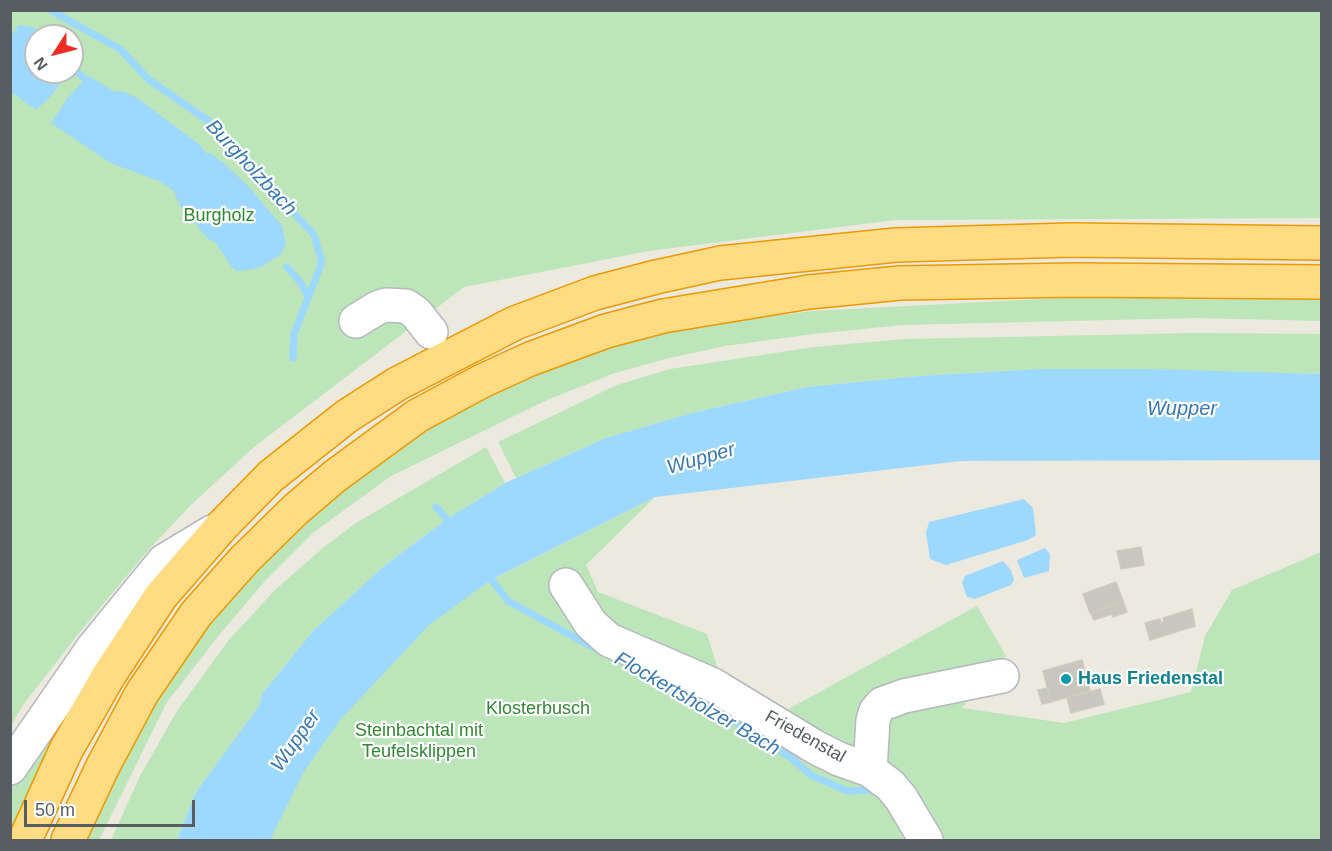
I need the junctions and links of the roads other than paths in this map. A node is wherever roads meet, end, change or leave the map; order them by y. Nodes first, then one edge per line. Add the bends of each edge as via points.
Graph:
1 (1322, 243) edge
2 (1322, 282) edge
3 (356, 321) dead end
4 (431, 332) dead end
5 (222, 526) junction
6 (566, 585) dead end
7 (1002, 676) dead end
8 (10, 768) edge
9 (870, 770) junction
10 (25, 840) edge
11 (68, 840) edge
12 (926, 840) edge

1 - 5 highway via 1071,240 896,244 720,263 656,277 595,293 514,323 397,384 347,416 271,476
2 - 11 highway via 900,283 809,292 663,316 606,331 530,359 417,416 335,476 244,560 196,614 142,693
3 - 4 lane via 387,305 406,306 416,312
5 - 8 lane via 164,561 93,648
5 - 10 highway via 160,597 109,675 66,750
6 - 9 lane, Friedenstal via 591,624 609,640 713,686 815,747
7 - 9 lane, Friedenstal via 882,704 873,720
9 - 12 lane, Friedenstal via 901,798

